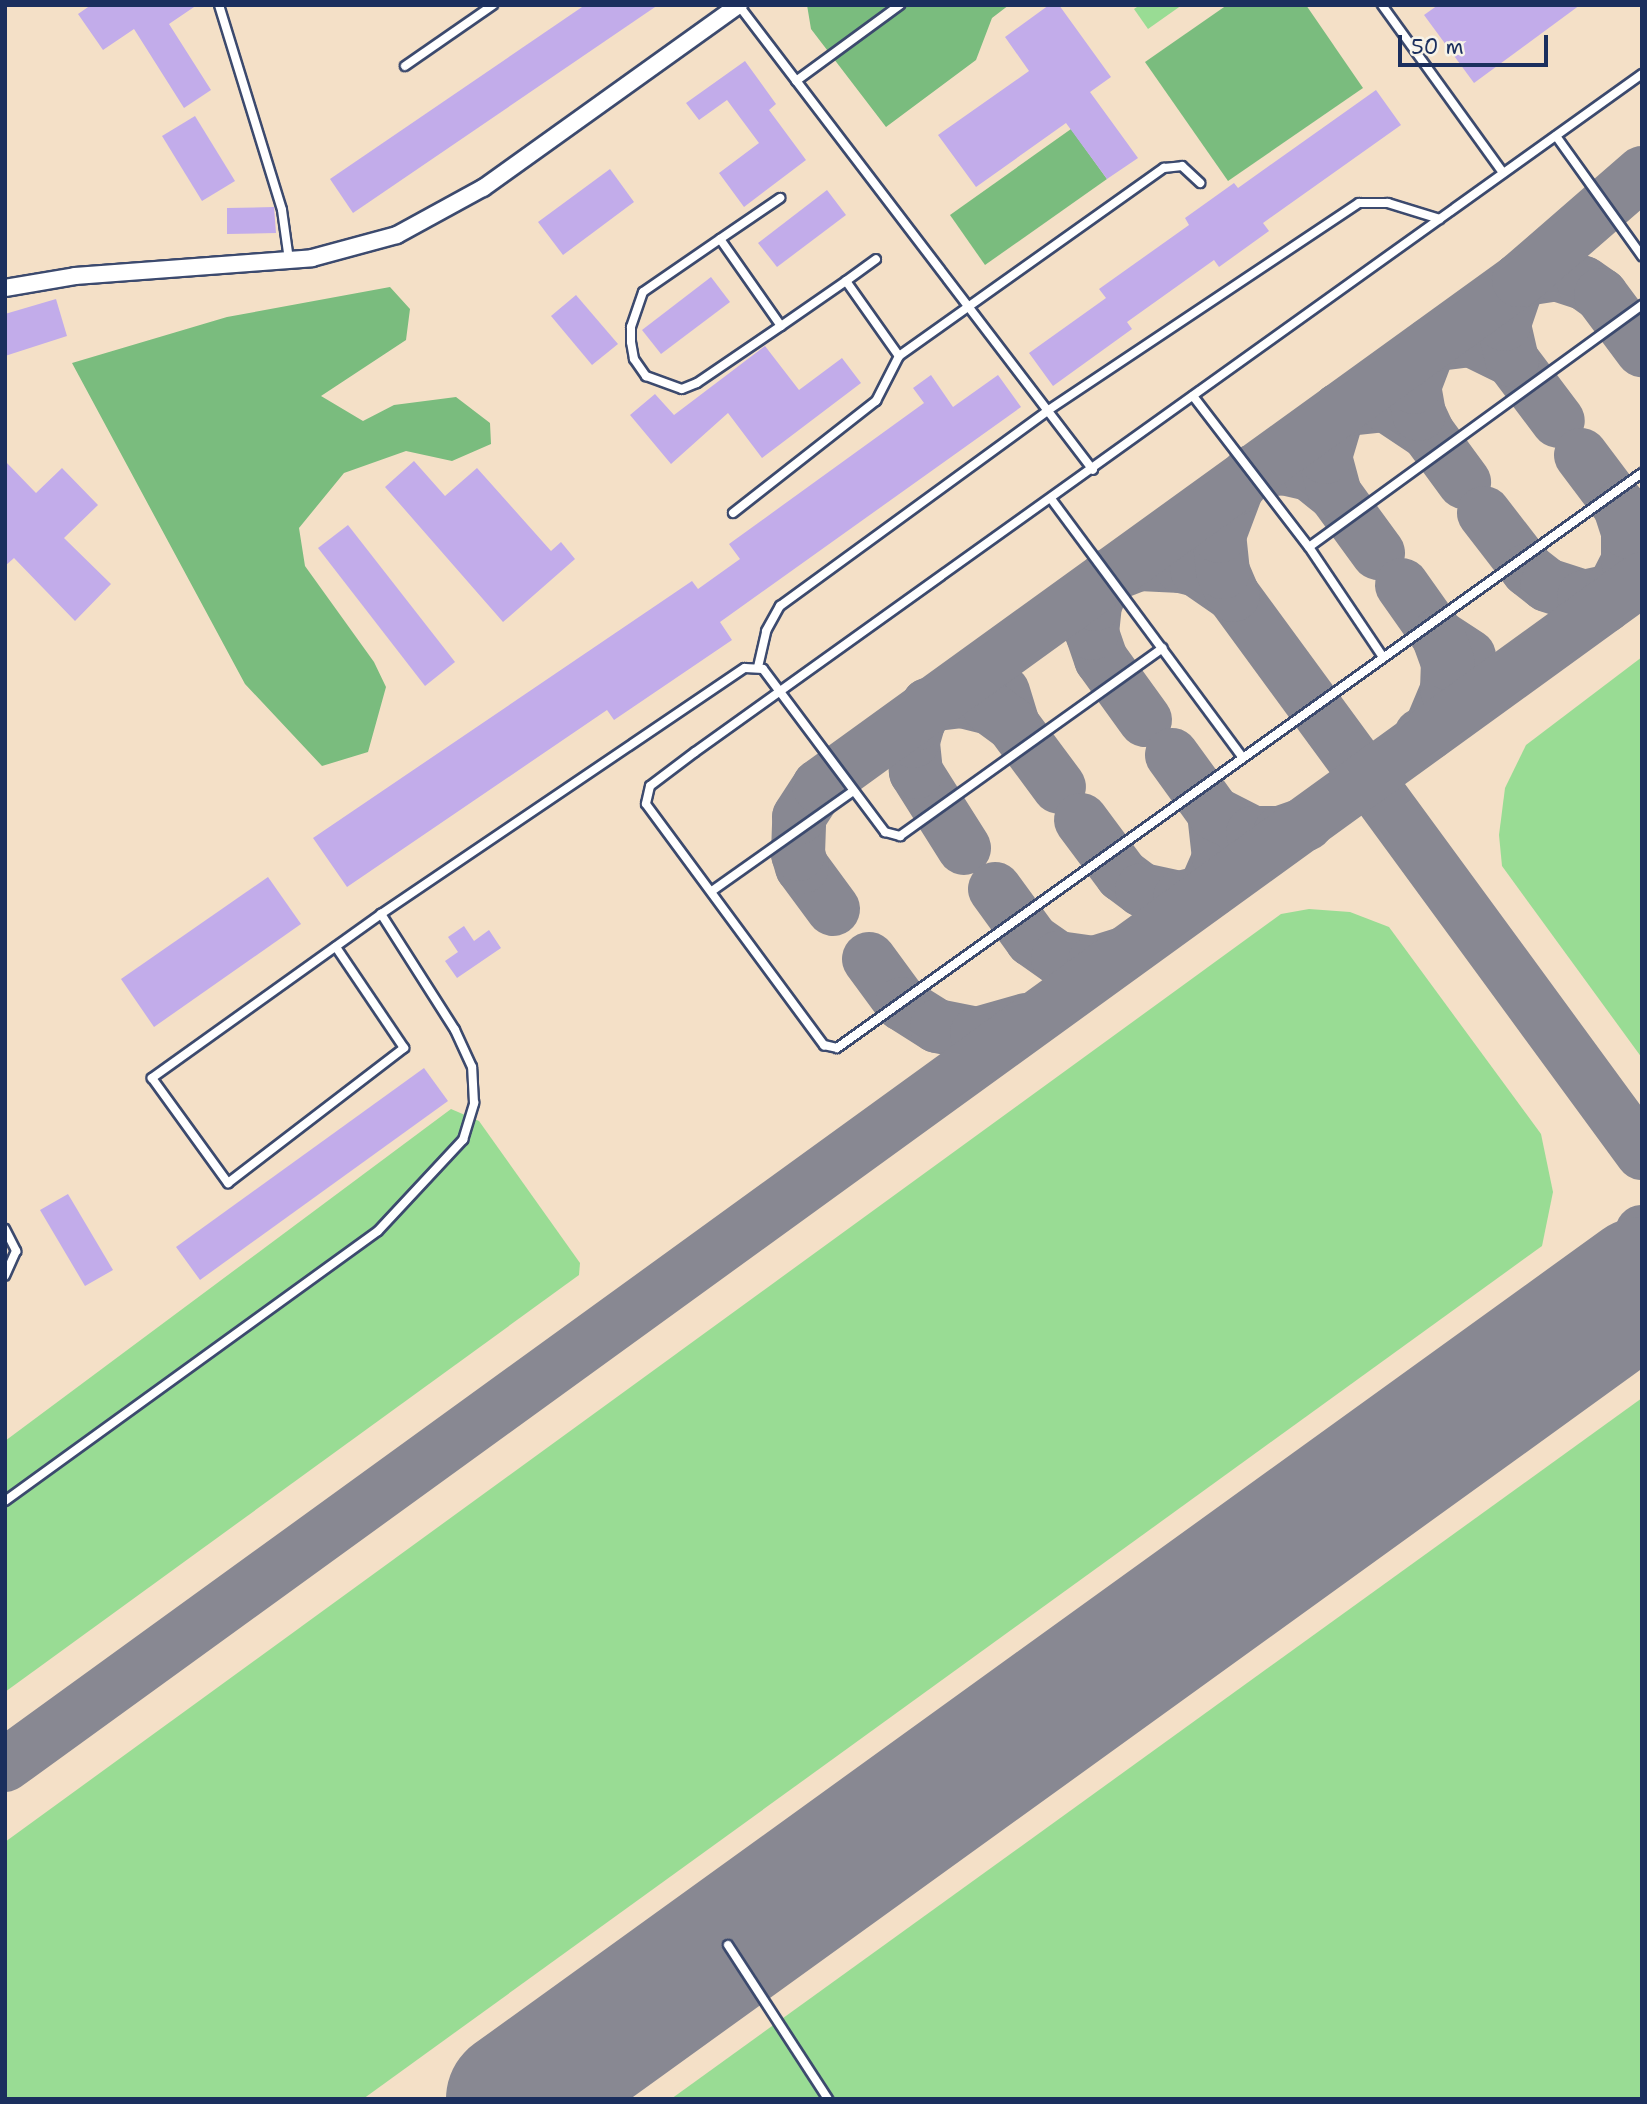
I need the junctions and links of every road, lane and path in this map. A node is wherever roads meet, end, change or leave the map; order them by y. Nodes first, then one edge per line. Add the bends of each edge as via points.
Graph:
1 (219, 5) edge
2 (493, 5) edge
3 (900, 5) edge
4 (1382, 5) edge
5 (740, 6) edge
6 (405, 66) dead end
7 (1642, 74) edge
8 (796, 81) junction
9 (1556, 136) junction
10 (1503, 173) junction
11 (1200, 183) dead end
12 (780, 198) dead end
13 (1440, 219) junction
14 (720, 239) junction
15 (1642, 256) edge
16 (289, 260) junction
17 (876, 260) dead end
18 (846, 281) junction
19 (5, 288) edge
20 (1642, 305) edge
21 (968, 308) junction
22 (781, 326) junction
23 (899, 356) junction
24 (1192, 396) junction
25 (1047, 411) junction
26 (1093, 470) junction
27 (1642, 472) edge
28 (1052, 500) junction
29 (733, 513) dead end
30 (1309, 547) junction
31 (1163, 648) junction
32 (1383, 657) junction
33 (758, 667) junction
34 (781, 691) junction
35 (1242, 757) junction
36 (853, 791) junction
37 (712, 891) junction
38 (382, 914) junction
39 (336, 947) junction
40 (5, 1229) edge
41 (5, 1276) edge
42 (5, 1501) edge
43 (728, 1945) dead end
44 (828, 2099) edge

1 - 16 lane via 282,210
2 - 6 lane
3 - 8 lane
4 - 10 lane
5 - 8 lane
5 - 16 street via 483,188 433,218 356,248
7 - 9 lane
8 - 21 lane
9 - 10 lane
9 - 15 lane
10 - 13 lane
11 - 21 lane via 1182,166 1164,168
12 - 14 lane
13 - 24 lane
13 - 25 lane via 1388,202 1359,203
14 - 22 lane
14 - 22 lane via 643,292 631,327 634,359 646,376 682,388 697,383
16 - 19 street via 75,276
17 - 18 lane
18 - 22 lane
18 - 23 lane
20 - 30 lane
21 - 23 lane
21 - 25 lane
23 - 29 lane via 876,401
24 - 26 lane
24 - 30 lane
25 - 26 lane
25 - 33 lane via 780,606 766,631
26 - 28 lane
27 - 32 lane
28 - 31 lane
28 - 34 lane
30 - 32 lane
31 - 35 lane
31 - 36 lane via 906,834 885,832
32 - 35 lane
33 - 34 lane
33 - 38 lane via 745,668
34 - 36 lane
34 - 37 lane via 646,792 646,804
35 - 37 lane via 837,1048 824,1045
36 - 37 lane
38 - 39 lane
38 - 42 lane via 456,1030 472,1067 474,1103 463,1140 378,1231
39 - 39 lane via 152,1078 228,1183 404,1048
40 - 41 lane via 16,1251
43 - 44 lane

